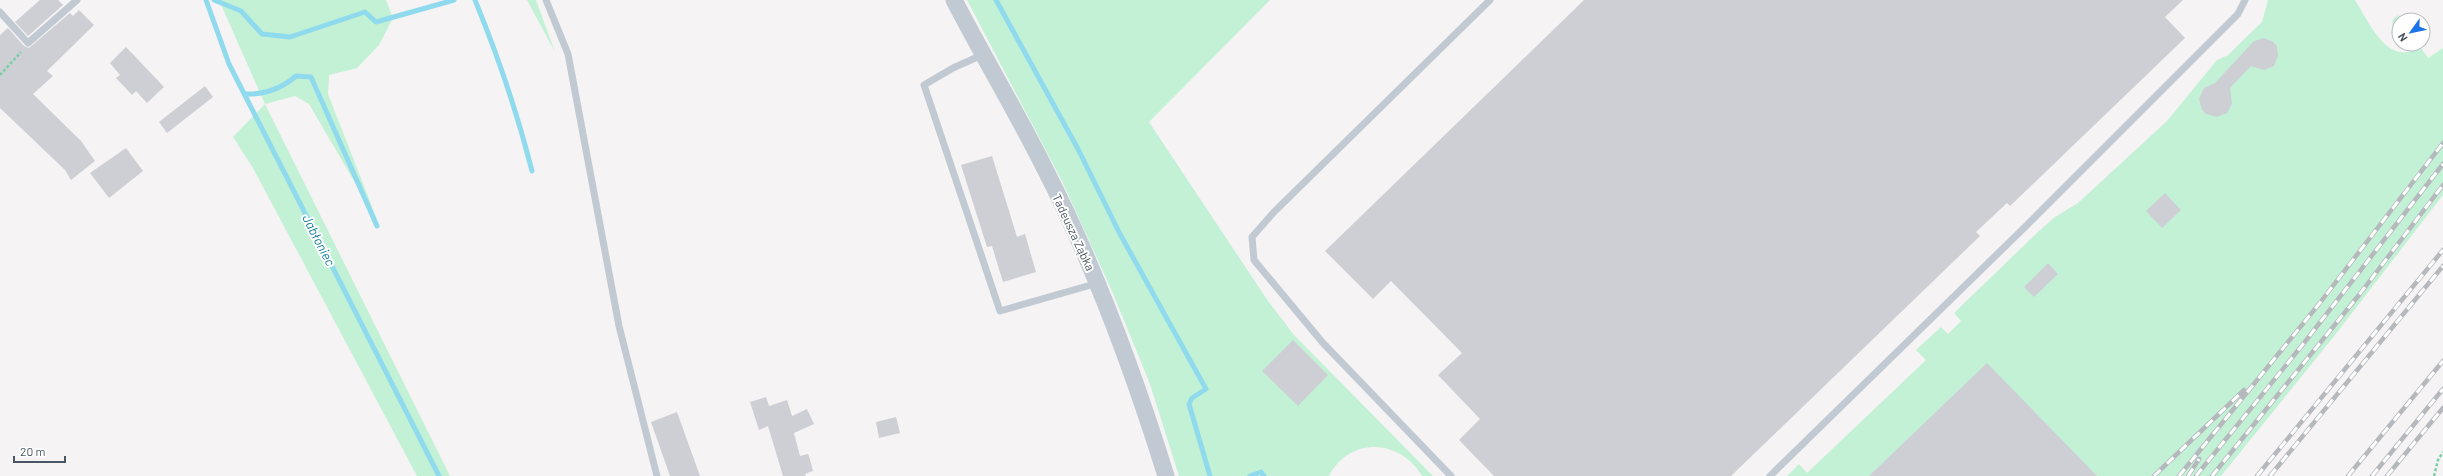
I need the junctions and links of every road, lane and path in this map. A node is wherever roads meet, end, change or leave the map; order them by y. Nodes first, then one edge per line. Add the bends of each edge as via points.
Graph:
1 (77, 0) edge
2 (546, 0) edge
3 (954, 0) edge
4 (1490, 0) edge
5 (2245, 0) edge
6 (0, 12) edge
7 (28, 43) junction
8 (982, 54) junction
9 (0, 75) edge
10 (1098, 283) junction
11 (2443, 452) edge
12 (657, 476) edge
13 (1166, 476) edge
14 (1450, 476) edge
15 (1770, 476) edge
16 (2434, 476) edge

1 - 7 lane
2 - 12 lane via 568,54 619,326
3 - 8 street, Tadeusza Ząbka
4 - 14 lane via 1274,212 1252,237 1254,260 1323,343
5 - 15 lane via 2238,14
6 - 7 lane
7 - 9 path
8 - 10 street, Tadeusza Ząbka via 1044,168
8 - 10 lane via 924,85 1000,312
10 - 13 street, Tadeusza Ząbka via 1137,382
11 - 16 path

